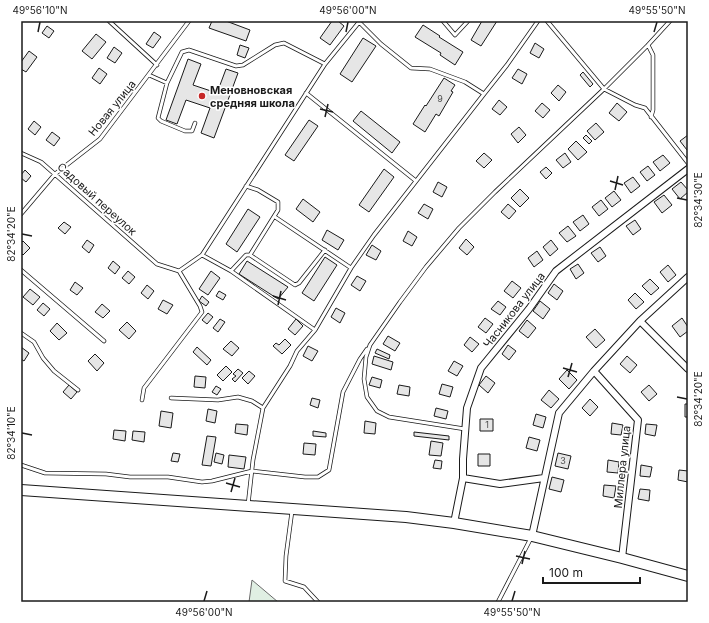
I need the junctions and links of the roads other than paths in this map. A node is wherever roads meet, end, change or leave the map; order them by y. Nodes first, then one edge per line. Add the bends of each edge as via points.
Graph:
1 (109, 21) edge
2 (189, 21) edge
3 (359, 21) edge
4 (443, 21) edge
5 (468, 21) edge
6 (538, 21) edge
7 (547, 21) edge
8 (670, 21) edge
9 (648, 45) junction
10 (325, 64) junction
11 (157, 65) junction
12 (149, 75) junction
13 (167, 82) junction
14 (604, 89) junction
15 (306, 93) junction
16 (484, 94) junction
17 (652, 117) junction
18 (195, 123) dead end
19 (21, 153) edge
20 (688, 164) edge
21 (688, 169) edge
22 (55, 174) junction
23 (416, 181) junction
24 (246, 186) junction
25 (21, 213) edge
26 (275, 217) junction
27 (325, 250) junction
28 (202, 255) junction
29 (250, 255) junction
30 (351, 268) junction
31 (21, 270) edge
32 (179, 271) junction
33 (231, 271) junction
34 (688, 278) edge
35 (640, 320) junction
36 (315, 330) junction
37 (21, 333) edge
38 (104, 341) dead end
39 (370, 345) junction
40 (688, 369) edge
41 (594, 371) junction
42 (78, 390) dead end
43 (171, 398) dead end
44 (142, 400) dead end
45 (264, 408) junction
46 (465, 429) junction
47 (21, 465) edge
48 (252, 471) junction
49 (463, 478) junction
50 (544, 478) junction
51 (21, 490) edge
52 (248, 506) junction
53 (292, 510) junction
54 (454, 523) junction
55 (532, 536) junction
56 (622, 558) junction
57 (688, 576) edge
58 (318, 602) edge
59 (497, 602) edge

1 - 11 lane
2 - 11 lane, Новая улица
3 - 10 lane
3 - 16 lane via 381,44 411,68 430,69 464,82
4 - 5 lane via 455,35
6 - 16 lane
7 - 14 lane
8 - 9 lane
9 - 14 lane
9 - 17 lane via 653,55
10 - 13 lane via 284,43 275,45 243,65 236,66 189,50 182,52
10 - 15 lane
11 - 12 lane, Новая улица
12 - 13 lane
12 - 22 lane, Новая улица via 100,139
13 - 18 lane via 158,118 160,121 185,131 192,131
14 - 17 lane via 646,108
14 - 39 lane via 460,228 426,267
15 - 23 lane
15 - 24 lane
16 - 23 lane
17 - 20 lane
19 - 22 lane, Садовый переулок via 41,162
21 - 46 street, Часникова улица via 556,271 481,368 467,408
22 - 25 lane, Новая улица
22 - 32 lane, Садовый переулок via 157,264
23 - 30 lane
24 - 26 lane via 278,202
24 - 28 lane
26 - 27 lane
26 - 29 lane
27 - 29 lane via 295,285
27 - 30 lane
28 - 32 lane
28 - 33 lane
29 - 33 lane via 246,255
30 - 36 lane
31 - 38 lane
32 - 44 lane via 202,312 144,388
33 - 36 lane
34 - 35 street
35 - 40 street
35 - 41 street
36 - 45 lane via 297,351
37 - 42 lane via 34,342 54,371
39 - 46 lane via 364,379 367,398 376,411 389,417
39 - 48 lane via 343,392 329,470 318,477
41 - 50 street via 559,413
41 - 56 street, Миллера улица via 638,420
43 - 45 lane via 218,400 238,397
45 - 48 lane
46 - 49 street, Часникова улица
47 - 48 lane via 45,473 168,477 202,482
48 - 52 lane
49 - 50 street via 500,484
49 - 54 street, Часникова улица
50 - 55 street
51 - 52 highway
52 - 53 highway
53 - 54 highway
53 - 58 lane via 285,581 304,587
54 - 55 highway
55 - 56 highway
55 - 59 lane
56 - 57 highway

